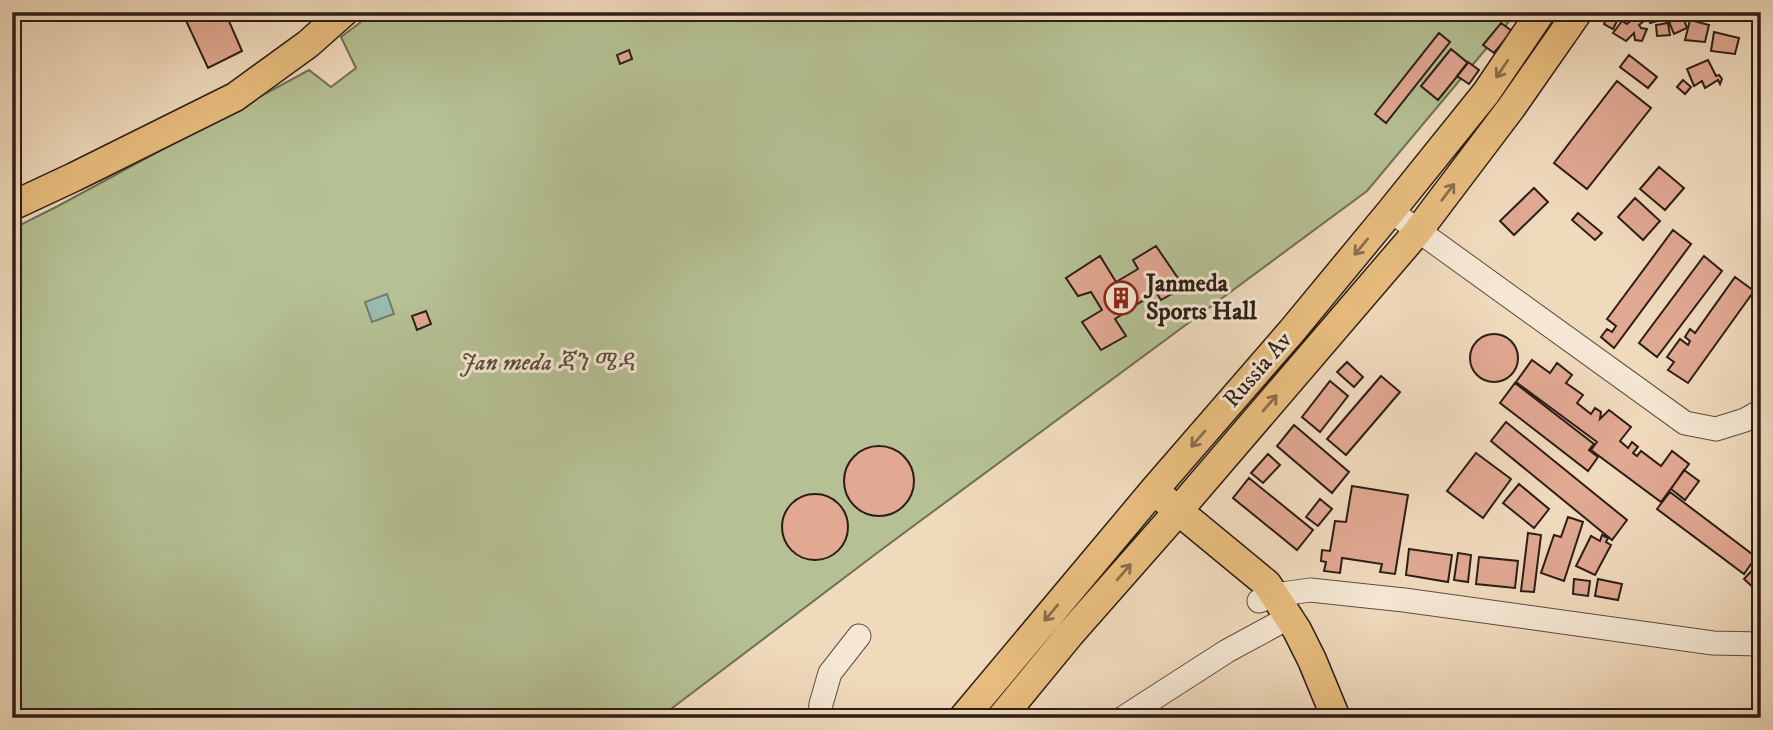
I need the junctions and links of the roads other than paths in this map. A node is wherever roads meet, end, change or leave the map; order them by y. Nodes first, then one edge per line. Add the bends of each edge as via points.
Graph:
1 (344, 12) edge
2 (1541, 12) edge
3 (1578, 12) edge
4 (12, 206) edge
5 (1391, 211) junction
6 (1418, 231) junction
7 (1761, 411) edge
8 (1149, 497) junction
9 (1172, 518) junction
10 (1267, 598) junction
11 (1275, 625) junction
12 (859, 636) dead end
13 (1761, 644) edge
14 (820, 718) edge
15 (963, 718) edge
16 (1001, 718) edge
17 (1123, 718) edge
18 (1321, 718) edge
19 (1336, 718) edge

1 - 4 main road via 235,97
2 -> 5 main road, Russia Av via 1486,93
6 -> 3 main road, Russia Av
5 - 6 street
5 -> 8 main road, Russia Av
6 - 7 street via 1685,423 1716,429
9 -> 6 main road, Russia Av
8 - 9 main road
8 -> 15 main road, Russia Av
9 - 10 main road via 1251,590
16 -> 9 main road, Russia Av
10 - 11 main road
10 - 13 street via 1321,591 1713,643
10 - 19 main road via 1297,630
11 - 17 street
11 - 18 main road
12 - 14 street via 830,673

